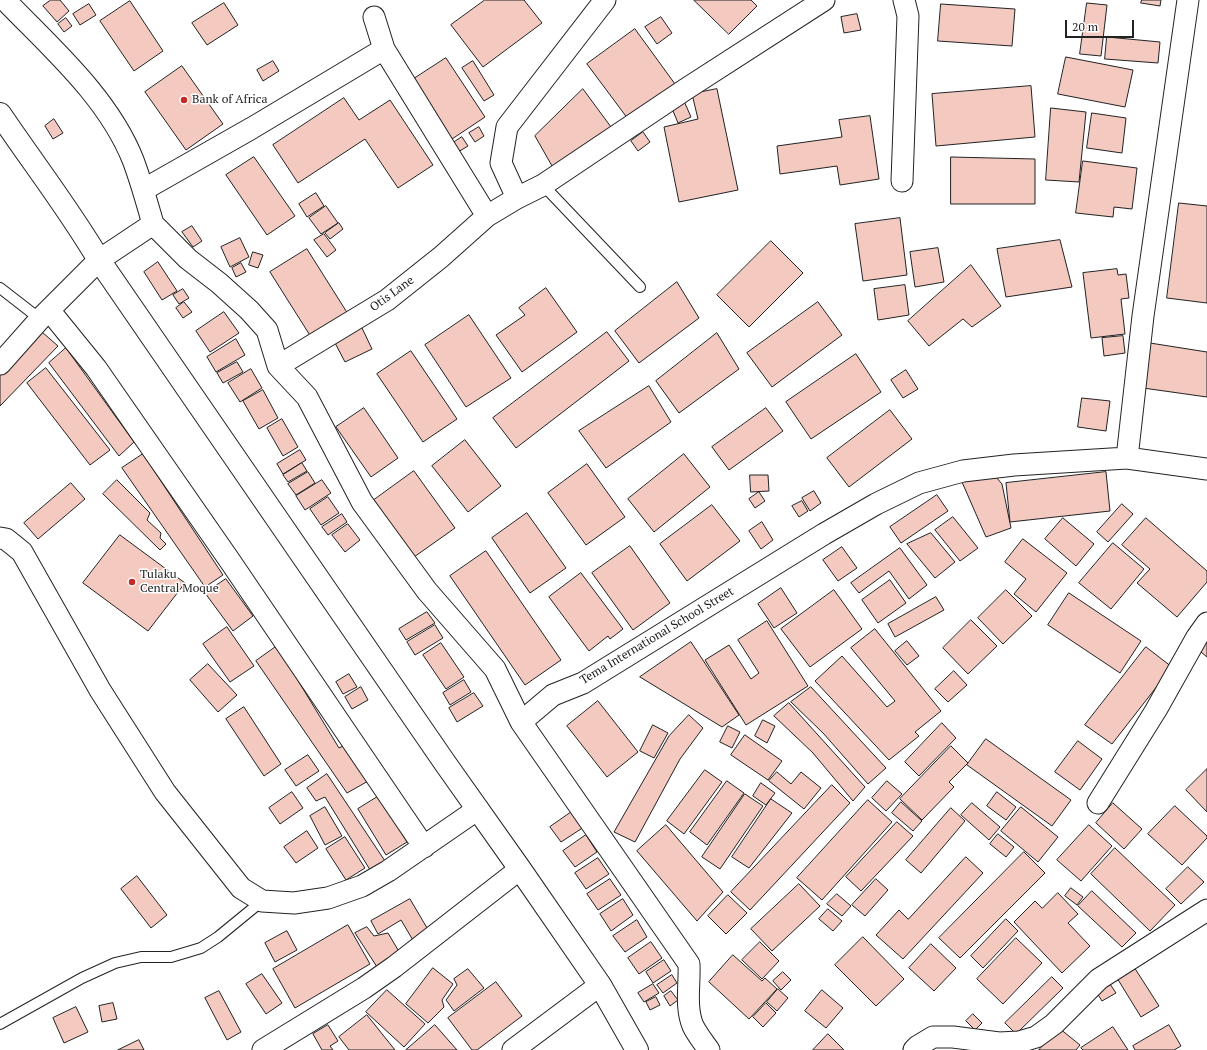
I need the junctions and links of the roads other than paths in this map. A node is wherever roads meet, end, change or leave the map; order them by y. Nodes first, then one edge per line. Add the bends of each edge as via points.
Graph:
1 (5, 0) edge
2 (605, 0) edge
3 (824, 0) edge
4 (904, 0) edge
5 (1188, 0) edge
6 (374, 17) dead end
7 (384, 49) junction
8 (0, 114) edge
9 (902, 181) dead end
10 (543, 185) junction
11 (143, 190) junction
12 (517, 198) junction
13 (488, 216) junction
14 (153, 224) junction
15 (99, 260) junction
16 (640, 287) dead end
17 (0, 288) edge
18 (45, 314) junction
19 (0, 364) edge
20 (278, 366) junction
21 (1127, 458) junction
22 (1207, 469) edge
23 (0, 538) edge
24 (1207, 623) edge
25 (521, 722) junction
26 (1098, 803) dead end
27 (478, 810) junction
28 (424, 847) junction
29 (520, 869) junction
30 (262, 901) junction
31 (1207, 910) edge
32 (600, 985) junction
33 (0, 1024) edge
34 (263, 1050) edge
35 (513, 1050) edge
36 (637, 1050) edge
37 (709, 1050) edge
38 (914, 1050) edge

1 - 11 street via 86,85 116,127 133,160
2 - 12 street via 507,127 501,163
3 - 10 street, Otis Lane
4 - 9 street via 908,16
5 - 21 street via 1143,316
6 - 7 street
7 - 11 street
7 - 13 street
8 - 15 highway
10 - 12 street, Otis Lane
10 - 16 lane
11 - 14 street
12 - 13 street, Otis Lane
13 - 20 street, Otis Lane via 387,300
14 - 15 street
14 - 20 street via 188,259 249,310 267,330
15 - 18 street
15 - 27 highway
17 - 18 lane
18 - 19 street
18 - 28 street via 96,368
20 - 25 street via 307,397 362,502 427,591 495,668
21 - 22 street, Tema International School Street
21 - 25 street, Tema International School Street via 963,471 919,483 824,534 583,683 553,695
23 - 30 street via 6,539 22,552 100,690 165,792 241,888
24 - 26 street
25 - 37 street via 689,964 688,1002 693,1025
27 - 28 street
27 - 29 highway
28 - 30 street via 362,886 328,898 294,903
29 - 32 highway
29 - 34 street via 382,976
30 - 33 lane via 201,948 171,957 140,957 115,963 82,978
31 - 38 street via 1099,979 1054,1024 1036,1036 1019,1042 999,1043 933,1037
32 - 35 street
32 - 36 highway

